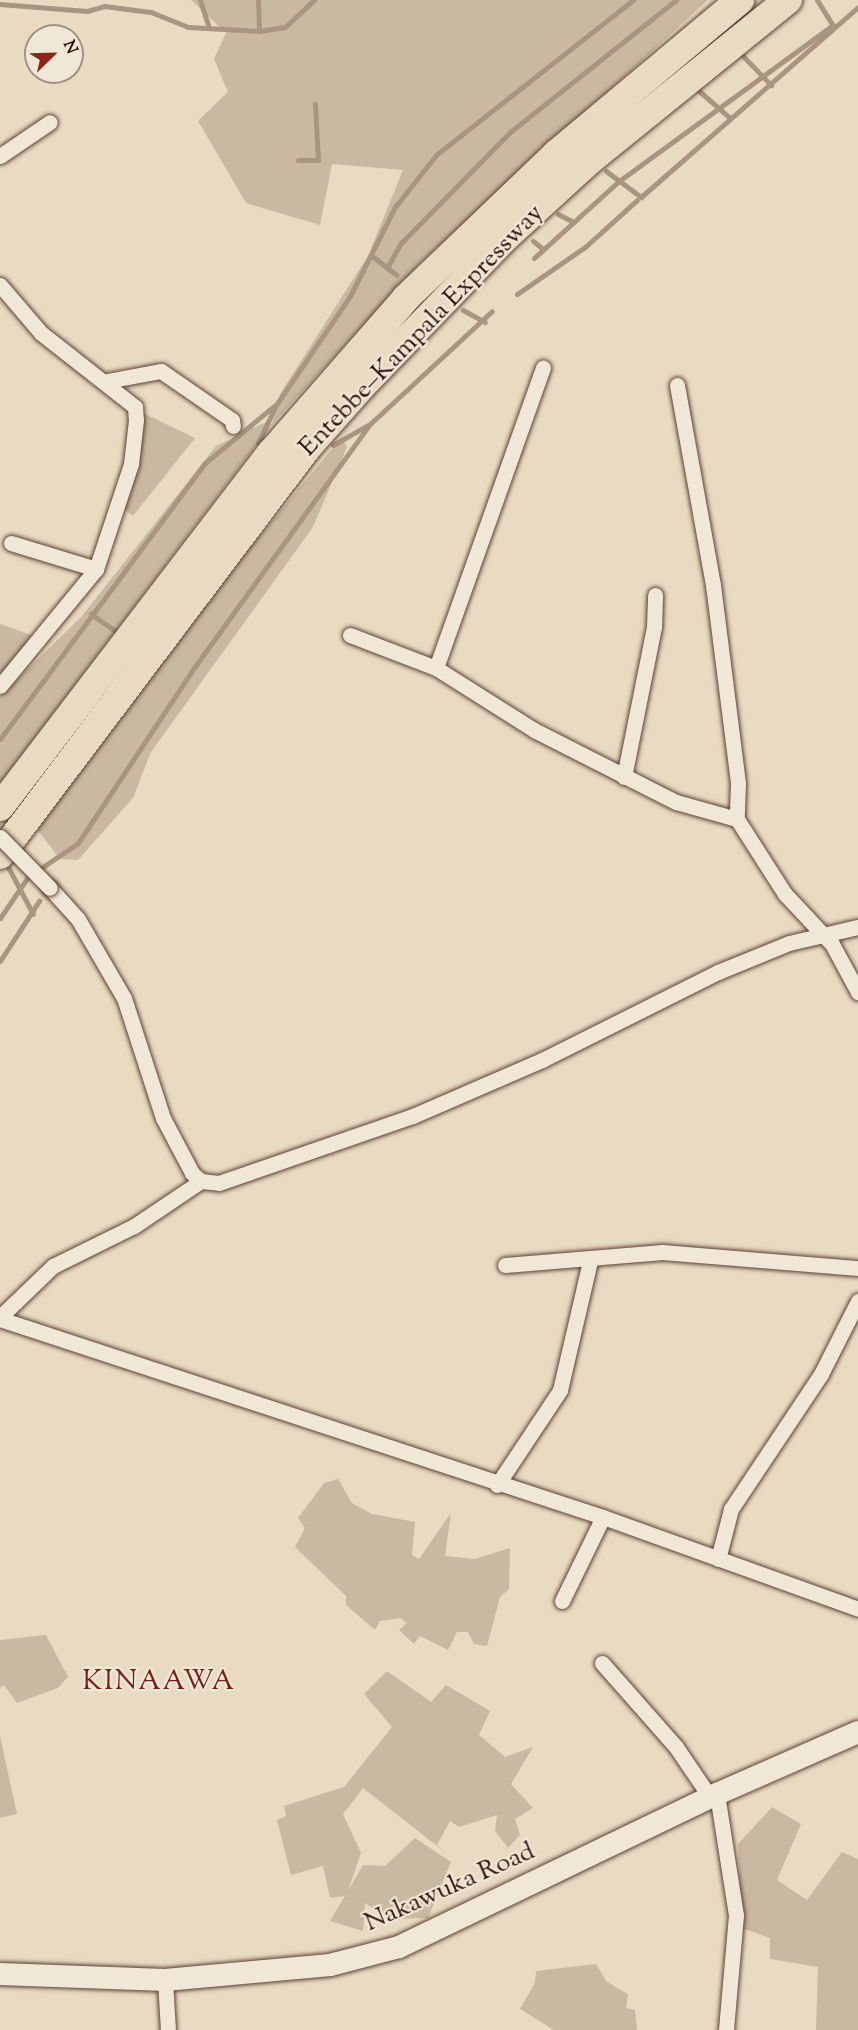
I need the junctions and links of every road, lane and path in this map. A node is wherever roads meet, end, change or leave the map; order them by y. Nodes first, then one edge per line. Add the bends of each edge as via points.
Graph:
1 (740, 0) edge
2 (788, 0) edge
3 (50, 122) dead end
4 (0, 156) edge
5 (1, 290) edge
6 (543, 368) dead end
7 (107, 381) junction
8 (677, 385) dead end
9 (233, 426) dead end
10 (11, 543) dead end
11 (96, 569) junction
12 (655, 595) dead end
13 (350, 635) dead end
14 (436, 668) junction
15 (0, 686) edge
16 (624, 777) junction
17 (0, 807) edge
18 (737, 819) junction
19 (0, 837) edge
20 (0, 855) edge
21 (858, 927) edge
22 (821, 933) junction
23 (858, 992) edge
24 (201, 1181) junction
25 (590, 1261) junction
26 (505, 1265) dead end
27 (858, 1268) edge
28 (858, 1301) edge
29 (0, 1318) edge
30 (497, 1485) junction
31 (603, 1517) junction
32 (718, 1559) junction
33 (562, 1601) dead end
34 (858, 1609) edge
35 (602, 1663) dead end
36 (858, 1732) edge
37 (713, 1795) junction
38 (0, 1974) edge
39 (165, 1980) junction
40 (168, 2030) edge
41 (726, 2030) edge

1 - 17 highway, Entebbe–Kampala Expressway via 564,147 406,298 271,453
2 - 20 highway, Entebbe–Kampala Expressway via 589,161 361,387 307,448
3 - 4 street
5 - 7 street via 41,333
6 - 14 street
7 - 9 street via 160,371 232,420
7 - 11 street via 135,407 136,420 131,465
8 - 18 street via 713,585 738,783
10 - 11 street
11 - 15 street
12 - 16 street via 654,627
13 - 14 street
14 - 16 street via 534,730
16 - 18 street via 702,813
18 - 22 street via 785,894
19 - 24 street, bridge via 78,919 124,998 163,1118
21 - 22 street
22 - 23 street
22 - 24 street via 653,1000 542,1060 413,1116 275,1167 219,1183
24 - 29 street via 134,1226 53,1266
25 - 26 street
25 - 27 street via 662,1252
25 - 30 street via 560,1390
28 - 32 street via 803,1402 731,1509
29 - 30 street
30 - 31 street
31 - 32 street
31 - 33 street
32 - 34 street
35 - 37 street
36 - 37 main road, Nakawuka Road
37 - 39 main road, Nakawuka Road via 399,1947 330,1965
37 - 41 street via 736,1914
38 - 39 main road, Nakawuka Road
39 - 40 street

